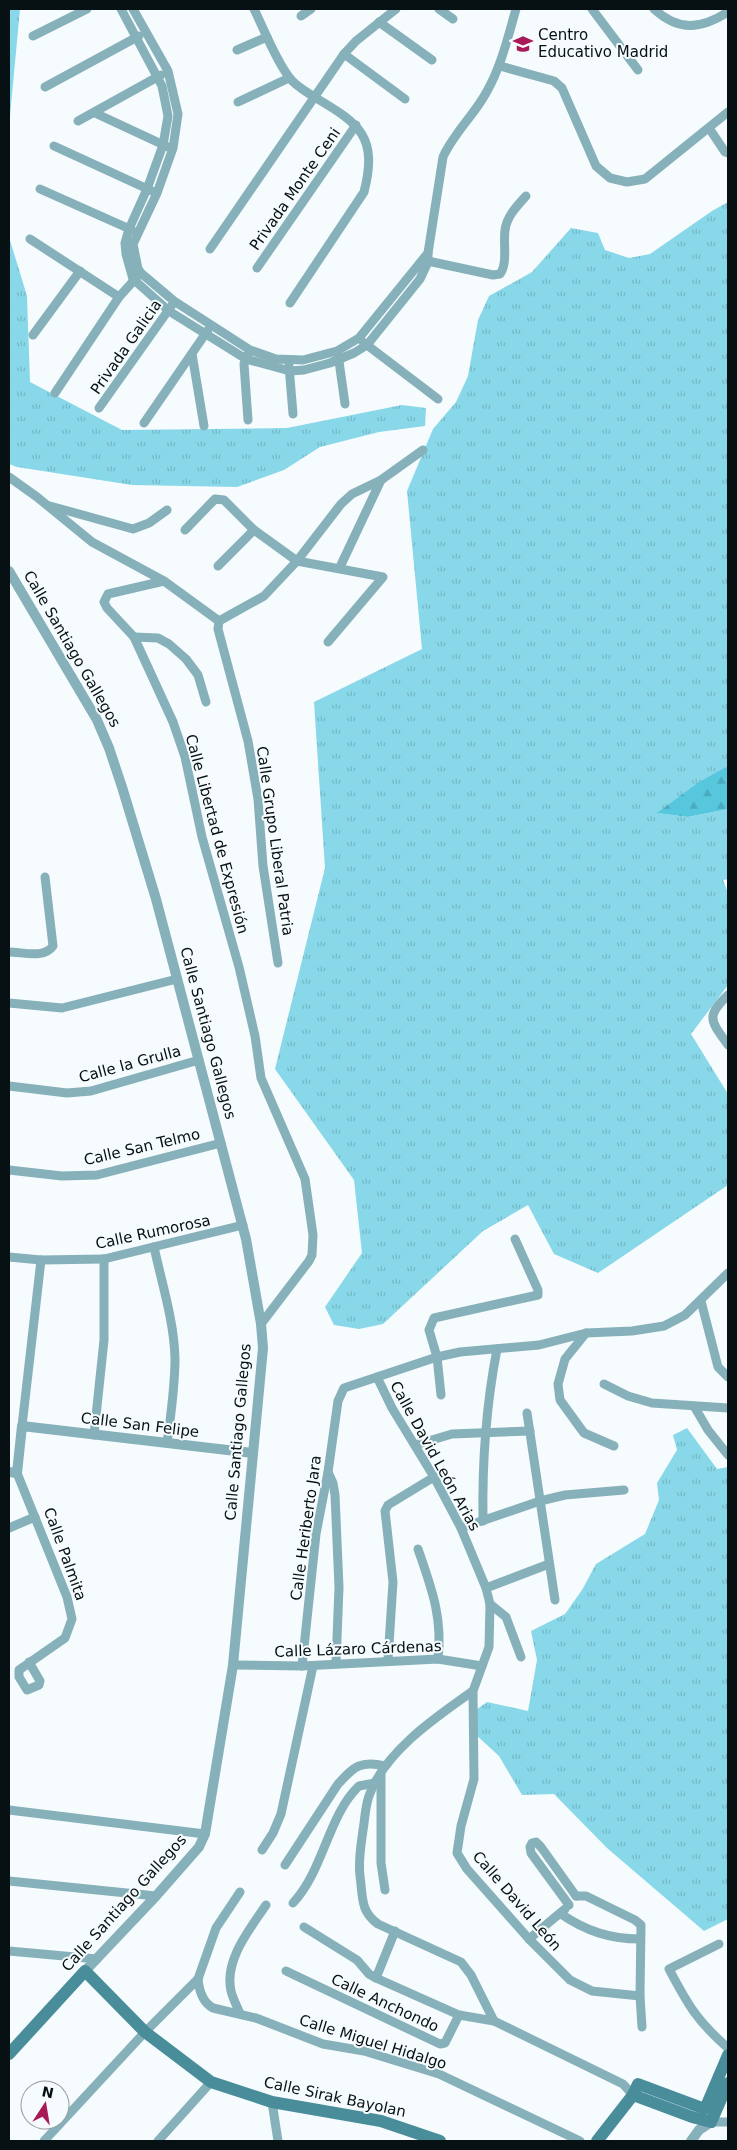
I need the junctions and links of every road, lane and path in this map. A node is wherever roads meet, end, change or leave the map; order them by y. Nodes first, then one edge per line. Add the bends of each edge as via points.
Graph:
1 (87, 9) edge
2 (121, 9) edge
3 (133, 9) edge
4 (254, 9) edge
5 (311, 9) edge
6 (396, 9) edge
7 (439, 9) edge
8 (516, 9) edge
9 (592, 9) edge
10 (654, 9) edge
11 (728, 12) edge
12 (301, 16) dead end
13 (453, 19) dead end
14 (379, 22) junction
15 (146, 32) junction
16 (33, 36) dead end
17 (267, 37) junction
18 (136, 38) junction
19 (237, 50) dead end
20 (344, 54) junction
21 (432, 60) dead end
22 (500, 66) junction
23 (638, 70) dead end
24 (168, 71) junction
25 (158, 77) junction
26 (289, 78) junction
27 (45, 86) dead end
28 (314, 97) junction
29 (405, 99) dead end
30 (238, 102) dead end
31 (728, 112) edge
32 (95, 113) junction
33 (78, 121) dead end
34 (356, 125) junction
35 (709, 128) junction
36 (163, 145) junction
37 (54, 146) dead end
38 (173, 148) junction
39 (728, 154) edge
40 (40, 189) dead end
41 (147, 189) junction
42 (156, 193) junction
43 (526, 196) dead end
44 (133, 231) junction
45 (30, 239) dead end
46 (210, 249) dead end
47 (426, 258) junction
48 (257, 268) dead end
49 (80, 271) junction
50 (142, 274) junction
51 (133, 279) junction
52 (119, 297) junction
53 (174, 300) junction
54 (290, 303) dead end
55 (169, 310) junction
56 (211, 326) junction
57 (206, 334) junction
58 (34, 335) dead end
59 (358, 338) junction
60 (367, 345) junction
61 (250, 350) junction
62 (192, 354) junction
63 (339, 355) junction
64 (246, 359) junction
65 (289, 361) junction
66 (290, 371) junction
67 (55, 393) dead end
68 (438, 399) dead end
69 (345, 404) dead end
70 (99, 408) dead end
71 (294, 414) dead end
72 (248, 420) dead end
73 (144, 423) dead end
74 (204, 426) dead end
75 (423, 450) dead end
76 (9, 477) edge
77 (381, 480) junction
78 (48, 505) junction
79 (166, 510) dead end
80 (185, 530) dead end
81 (254, 530) junction
82 (297, 561) junction
83 (218, 566) dead end
84 (340, 567) junction
85 (9, 571) edge
86 (164, 581) junction
87 (218, 621) junction
88 (134, 637) junction
89 (328, 642) dead end
90 (206, 702) dead end
91 (45, 877) dead end
92 (9, 952) edge
93 (278, 963) dead end
94 (178, 979) junction
95 (728, 995) edge
96 (9, 1002) edge
97 (727, 1042) edge
98 (199, 1060) junction
99 (9, 1086) edge
100 (221, 1142) junction
101 (9, 1170) edge
102 (243, 1225) junction
103 (515, 1239) dead end
104 (154, 1248) junction
105 (9, 1256) edge
106 (104, 1259) junction
107 (41, 1260) junction
108 (728, 1273) edge
109 (701, 1301) junction
110 (261, 1324) junction
111 (586, 1333) junction
112 (497, 1349) junction
113 (437, 1357) junction
114 (377, 1377) junction
115 (728, 1377) edge
116 (604, 1384) dead end
117 (441, 1396) dead end
118 (694, 1406) junction
119 (728, 1408) edge
120 (527, 1412) dead end
121 (22, 1426) junction
122 (530, 1431) junction
123 (486, 1432) junction
124 (94, 1435) junction
125 (167, 1443) junction
126 (415, 1445) junction
127 (614, 1446) dead end
128 (253, 1453) junction
129 (728, 1455) edge
130 (13, 1472) edge
131 (328, 1472) junction
132 (434, 1477) junction
133 (624, 1490) dead end
134 (540, 1501) junction
135 (35, 1517) junction
136 (483, 1521) junction
137 (9, 1528) edge
138 (461, 1528) junction
139 (418, 1549) dead end
140 (549, 1564) junction
141 (486, 1588) junction
142 (555, 1600) dead end
143 (490, 1604) junction
144 (521, 1657) dead end
145 (438, 1659) junction
146 (388, 1660) junction
147 (27, 1663) dead end
148 (336, 1664) junction
149 (233, 1665) junction
150 (302, 1666) junction
151 (313, 1666) junction
152 (482, 1666) junction
153 (473, 1691) junction
154 (383, 1769) junction
155 (375, 1783) junction
156 (9, 1810) edge
157 (205, 1834) junction
158 (262, 1850) dead end
159 (286, 1865) dead end
160 (9, 1881) edge
161 (385, 1890) dead end
162 (240, 1892) dead end
163 (156, 1896) junction
164 (576, 1896) junction
165 (293, 1903) dead end
166 (266, 1905) dead end
167 (569, 1905) junction
168 (561, 1914) junction
169 (304, 1927) dead end
170 (395, 1931) junction
171 (529, 1939) junction
172 (640, 1939) junction
173 (719, 1944) dead end
174 (9, 1951) edge
175 (96, 1959) junction
176 (85, 1971) junction
177 (286, 1971) dead end
178 (376, 1978) junction
179 (198, 1979) junction
180 (640, 1996) junction
181 (240, 2014) junction
182 (459, 2015) junction
183 (494, 2021) junction
184 (642, 2027) dead end
185 (145, 2032) junction
186 (728, 2048) edge
187 (9, 2054) edge
188 (728, 2055) edge
189 (211, 2082) junction
190 (728, 2083) edge
191 (635, 2090) junction
192 (272, 2102) junction
193 (728, 2105) edge
194 (712, 2119) edge
195 (44, 2141) edge
196 (158, 2141) edge
197 (278, 2141) edge
198 (440, 2141) edge
199 (580, 2141) edge
200 (597, 2141) edge
201 (691, 2141) edge

1 - 16 street
2 - 18 street
3 - 15 street
4 - 17 street
5 - 12 street
6 - 14 street
7 - 13 street
8 - 22 street
9 - 23 street
10 - 11 street via 670,22 690,26
14 - 20 street
14 - 21 street
15 - 18 street
15 - 24 street
17 - 19 street
17 - 26 street
18 - 25 street
18 - 27 street
20 - 28 street
20 - 29 street
22 - 35 street via 554,81 562,88 596,166 610,178 627,182 645,179
22 - 47 street via 443,157
24 - 25 street
24 - 38 street via 178,114
25 - 32 street
25 - 36 street via 168,116
26 - 28 street
26 - 30 street
28 - 34 street
28 - 46 street
31 - 35 street
32 - 33 street
32 - 36 street
34 - 48 street, Privada Monte Ceni
34 - 54 street via 363,134 368,155 369,174 364,192
35 - 39 street
36 - 38 street
36 - 41 street
37 - 41 street
38 - 42 street
40 - 44 street
41 - 42 street
41 - 44 street
42 - 44 street
43 - 47 street via 509,216 500,274
44 - 50 street via 138,269
44 - 51 street via 125,243
45 - 49 street
47 - 59 street
47 - 60 street via 420,279
49 - 52 street
49 - 58 street
50 - 51 street
50 - 53 street
51 - 52 street
51 - 55 street
52 - 67 street
53 - 55 street, Privada Galicia
53 - 56 street
55 - 57 street
55 - 70 street, Privada Galicia
56 - 57 street
56 - 61 street
57 - 62 street
57 - 64 street
59 - 60 street
59 - 63 street
60 - 63 street
60 - 68 street
61 - 64 street
61 - 65 street
62 - 73 street
62 - 74 street
63 - 65 street
63 - 66 street via 304,370
63 - 69 street
64 - 66 street
64 - 72 street
65 - 66 street
66 - 71 street
75 - 77 street
76 - 78 street
77 - 82 street via 364,487 341,504
77 - 84 street
78 - 79 street via 133,529 149,523
78 - 86 street via 100,548
80 - 81 street via 215,499 220,499
81 - 82 street
81 - 83 street
82 - 84 street
82 - 87 street via 264,596
84 - 89 street via 383,577
85 - 94 street, Calle Santiago Gallegos via 97,720 109,748
86 - 87 street
86 - 88 street, Calle Libertad de Expresión via 108,594 105,598 107,608
87 - 93 street, Calle Grupo Liberal Patria via 248,741
88 - 90 street via 158,638 186,659 198,675
88 - 110 street, Calle Libertad de Expresión via 186,757 202,838 239,967 262,1078 305,1178 314,1235 312,1255
91 - 92 street via 53,946 43,954
94 - 96 street via 62,1008
94 - 98 street, Calle Santiago Gallegos
95 - 97 street via 713,1011 712,1018
98 - 99 street, Calle la Grulla via 85,1092
98 - 100 street, Calle Santiago Gallegos
100 - 101 street, Calle San Telmo via 97,1175 62,1176
100 - 102 street, Calle Santiago Gallegos
102 - 104 street, Calle Rumorosa
102 - 110 street, Calle Santiago Gallegos
103 - 113 street via 538,1295 434,1318 429,1330
104 - 106 street, Calle Rumorosa
104 - 125 street via 175,1358
105 - 107 street, Calle Rumorosa
106 - 107 street, Calle Rumorosa
106 - 124 street via 104,1340
107 - 121 street
108 - 109 street
109 - 111 street via 686,1315 664,1326
109 - 115 street via 718,1367
110 - 128 street, Calle Santiago Gallegos via 263,1348
111 - 112 street via 539,1345
111 - 127 street via 565,1359 558,1384 560,1400 584,1433
112 - 113 street
112 - 123 street
113 - 114 street
113 - 117 street
114 - 126 street, Calle David León Arias
114 - 131 street, Calle Heriberto Jara via 344,1388 340,1394
116 - 118 street via 652,1403
118 - 119 street
118 - 129 street
120 - 122 street
121 - 124 street, Calle San Felipe
121 - 130 street
122 - 123 street
122 - 134 street
123 - 126 street via 452,1434
123 - 136 street
124 - 125 street, Calle San Felipe
125 - 128 street, Calle San Felipe
126 - 132 street, Calle David León Arias
128 - 149 street, Calle Santiago Gallegos
130 - 135 street, Calle Palmita
131 - 148 street via 335,1495 339,1587
131 - 150 street, Calle Heriberto Jara via 316,1534
132 - 138 street, Calle David León Arias
132 - 146 street via 388,1505 385,1512 393,1582
133 - 134 street via 565,1495
134 - 136 street
134 - 140 street
135 - 137 street
135 - 147 street, Calle Palmita via 67,1597 72,1619 65,1638
136 - 138 street
138 - 141 street, Calle David León Arias
139 - 145 street via 439,1618
140 - 141 street
140 - 142 street
141 - 143 street, Calle David León Arias
143 - 144 street via 506,1617
143 - 152 street, Calle David León Arias via 489,1647
145 - 146 street, Calle Lázaro Cárdenas
145 - 152 street, Calle Lázaro Cárdenas
146 - 148 street, Calle Lázaro Cárdenas
148 - 151 street, Calle Lázaro Cárdenas
149 - 150 street, Calle Lázaro Cárdenas
149 - 157 street, Calle Santiago Gallegos
150 - 151 street, Calle Lázaro Cárdenas
151 - 158 street via 281,1814
152 - 153 street, Calle David León Arias
153 - 154 street via 435,1718
153 - 171 street, Calle David León via 474,1779 461,1826 458,1853 467,1869
154 - 155 street
154 - 159 street via 370,1762 355,1767 346,1775
154 - 161 street via 381,1863
155 - 165 street via 359,1786 348,1799 305,1890
155 - 170 street via 368,1798 359,1863 364,1908 368,1916
156 - 157 street
157 - 163 street, Calle Santiago Gallegos via 199,1847
160 - 163 street
162 - 179 street via 216,1928
163 - 175 street, Calle Santiago Gallegos
164 - 167 street
164 - 167 street via 541,1847 536,1842 532,1843 531,1852
164 - 172 street via 586,1896 635,1920 641,1925
166 - 181 street via 239,1947 231,1972 231,1991
167 - 168 street
168 - 171 street
168 - 172 street via 598,1934
169 - 178 street via 356,1960
170 - 178 street
170 - 183 street via 461,1962
171 - 180 street, Calle David León via 570,1980 592,1991
172 - 180 street
173 - 186 street via 670,1969 690,2008 707,2030
174 - 175 street
175 - 176 street, Calle Santiago Gallegos
176 - 185 main road, Calle Sirak Bayolan
176 - 187 main road, Calle Santiago Gallegos
177 - 182 street, Calle Anchondo via 440,2044 448,2039
178 - 182 street
179 - 181 street, Calle Miguel Hidalgo via 199,1990 209,2006
179 - 185 street
180 - 184 street
181 - 199 street, Calle Miguel Hidalgo via 322,2044 364,2052 439,2074
182 - 183 street
183 - 191 street
185 - 189 main road, Calle Sirak Bayolan
185 - 195 street
188 - 194 main road
189 - 192 main road, Calle Sirak Bayolan
189 - 196 street
190 - 194 main road
191 - 194 main road
191 - 200 main road
192 - 197 street
192 - 198 main road, Calle Sirak Bayolan via 381,2121
193 - 194 street
194 - 201 street

